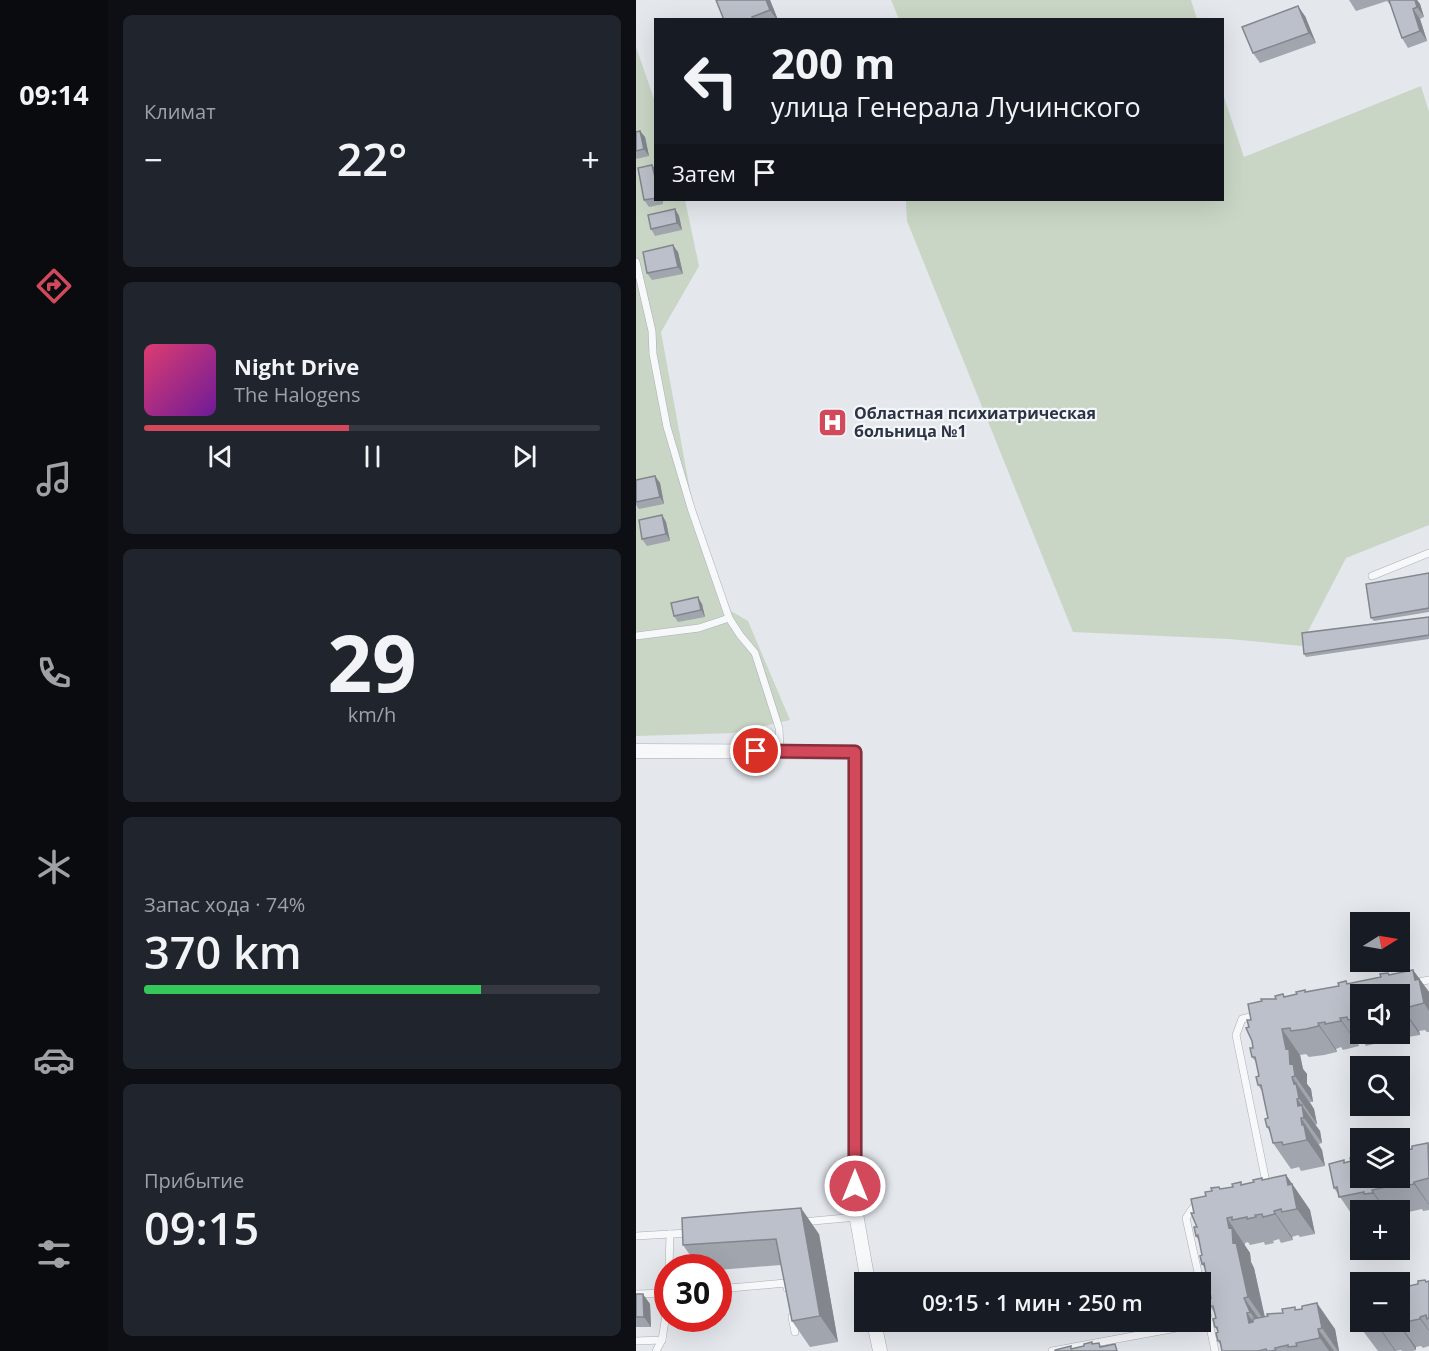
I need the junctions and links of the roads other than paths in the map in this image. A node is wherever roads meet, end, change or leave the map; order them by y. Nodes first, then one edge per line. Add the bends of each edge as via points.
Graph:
1 (636, 262) edge
2 (1429, 553) edge
3 (1372, 576) dead end
4 (729, 618) junction
5 (636, 636) edge
6 (636, 751) edge
7 (780, 751) junction
8 (1429, 980) edge
9 (1410, 984) edge
10 (1265, 1014) edge
11 (1257, 1189) edge
12 (1206, 1200) edge
13 (857, 1217) junction
14 (793, 1223) edge
15 (703, 1231) edge
16 (670, 1234) junction
17 (636, 1236) edge
18 (669, 1254) edge
19 (866, 1272) edge
20 (1198, 1272) edge
21 (732, 1288) edge
22 (654, 1293) edge
23 (788, 1293) edge
24 (636, 1294) edge
25 (791, 1313) edge
26 (663, 1332) edge
27 (795, 1332) edge
28 (876, 1332) edge
29 (1155, 1332) edge
30 (1211, 1332) edge
31 (662, 1340) junction
32 (636, 1341) edge
33 (656, 1351) edge
34 (880, 1351) edge
35 (1052, 1351) edge
36 (1215, 1351) edge

1 - 4 lane via 667,427
2 - 3 lane
4 - 5 lane via 699,628
4 - 7 lane via 755,653 779,728
6 - 7 street
7 - 13 street via 855,752
8 - 9 lane
10 - 11 lane via 1242,1019 1236,1035 1267,1187
12 - 20 lane via 1196,1202 1186,1218
13 - 14 lane
13 - 19 street
15 - 16 lane
16 - 17 lane
16 - 18 lane
21 - 23 lane via 786,1283
22 - 24 lane
25 - 27 lane
26 - 31 lane
28 - 34 street
29 - 35 lane
30 - 36 lane
31 - 32 lane
31 - 33 lane

